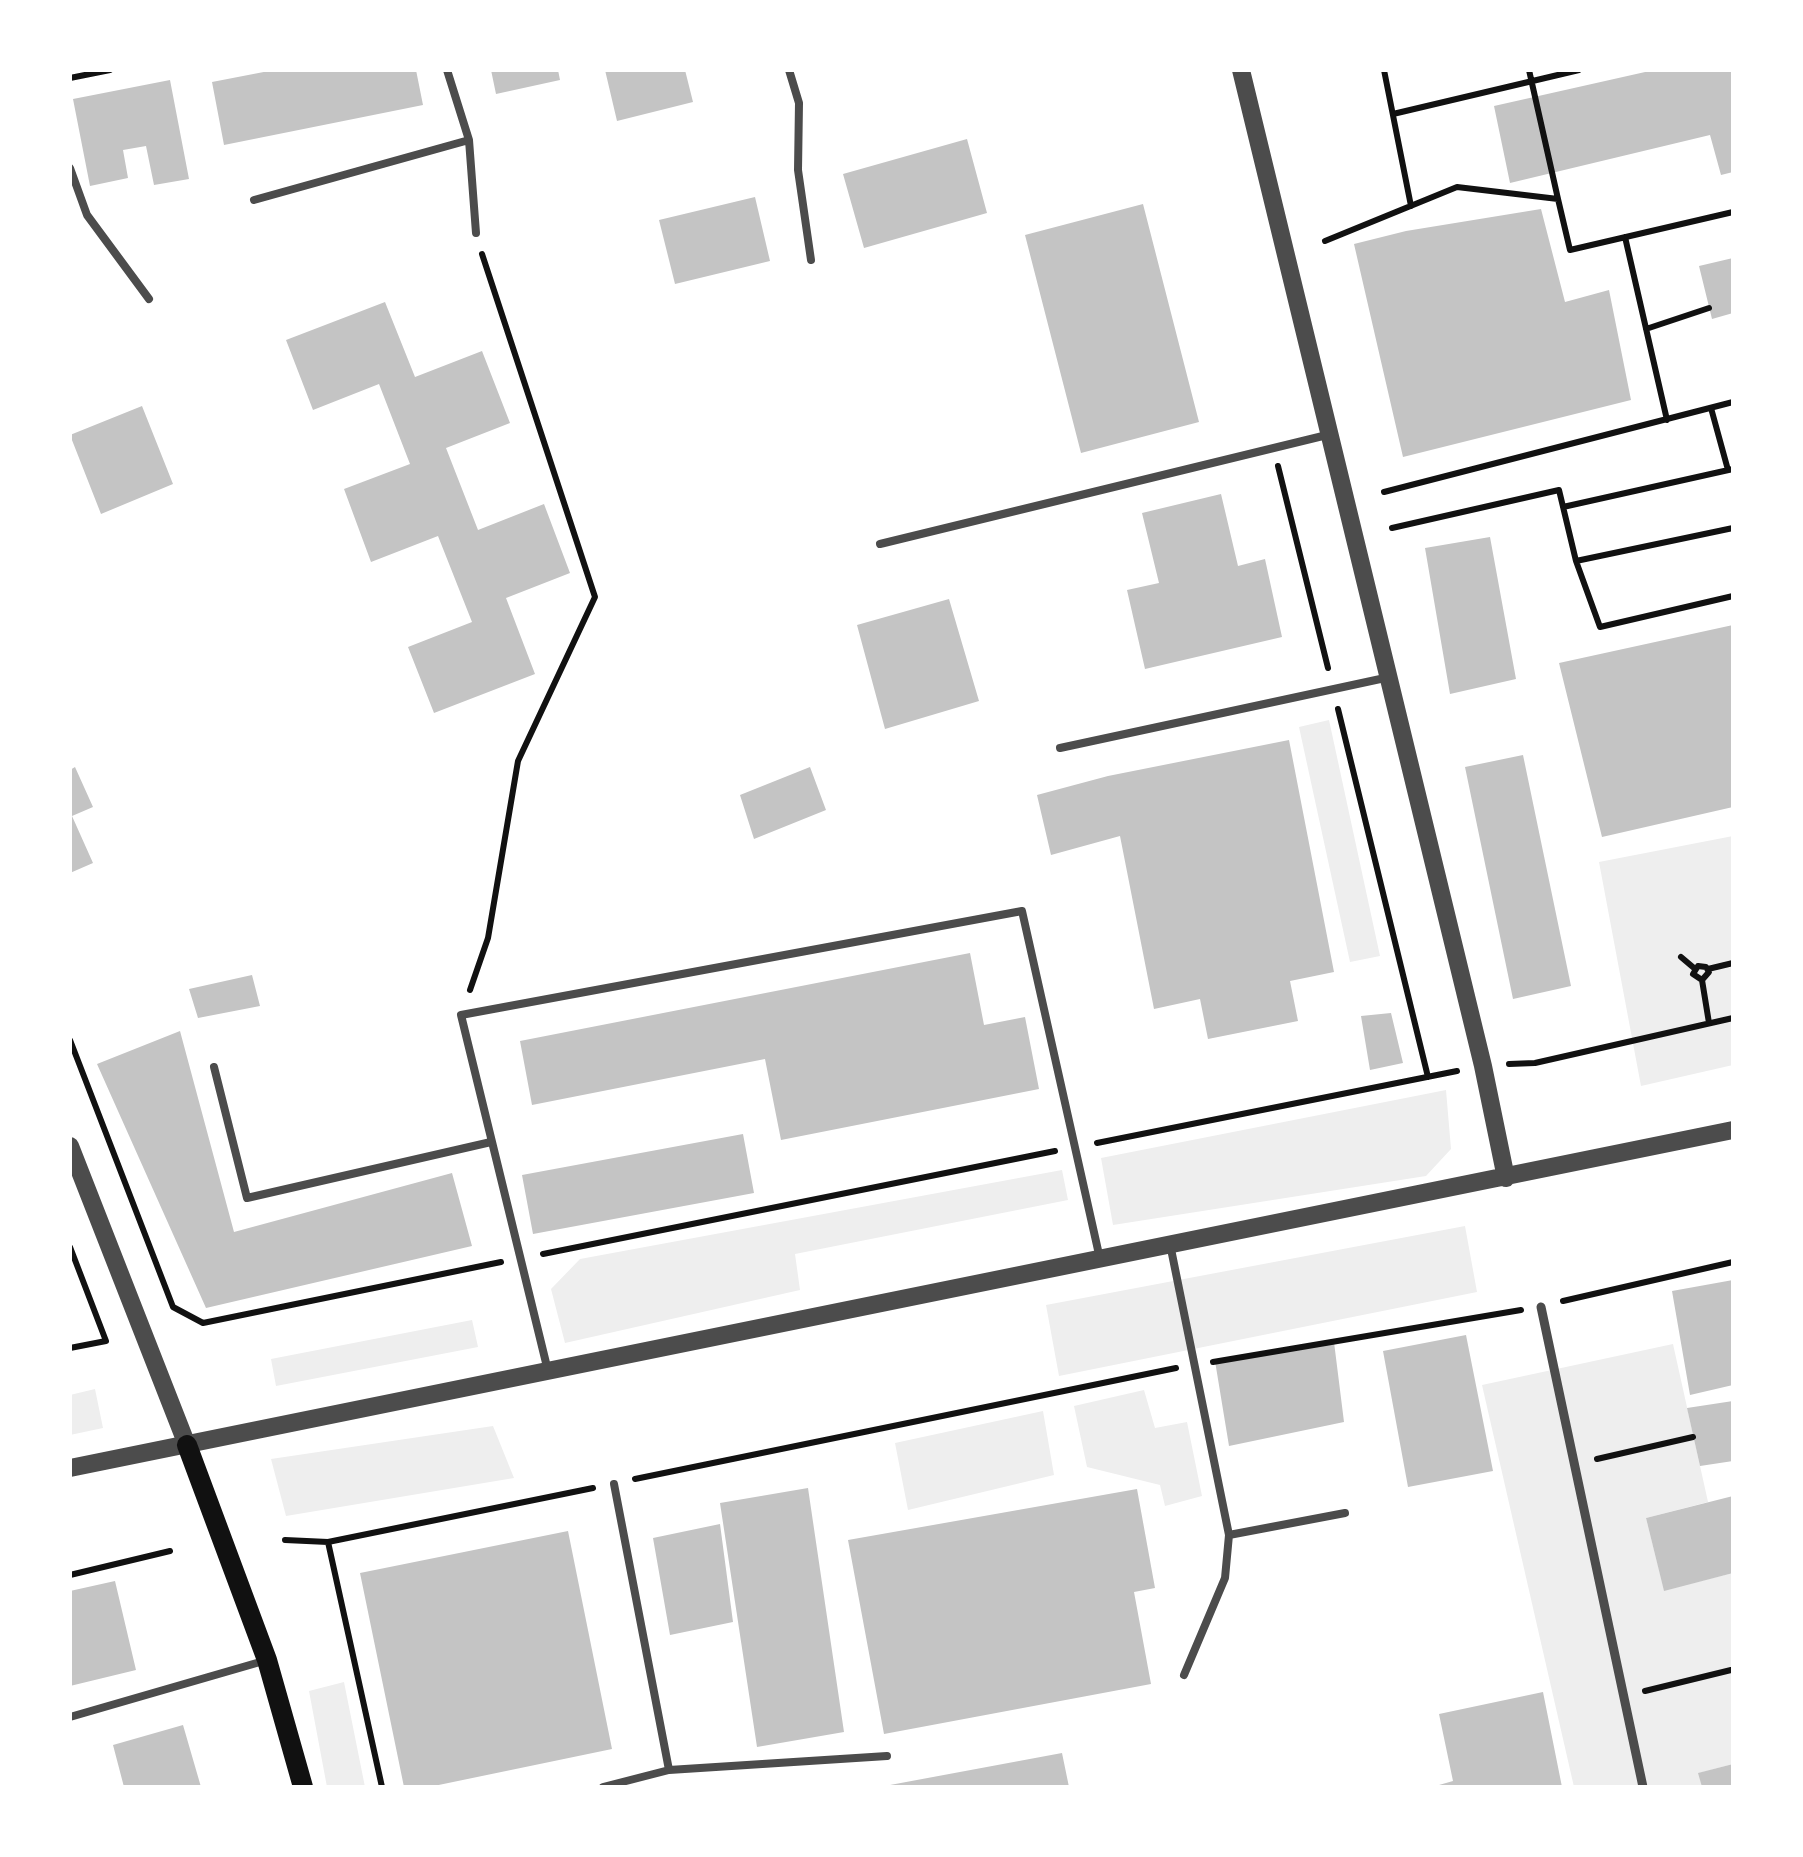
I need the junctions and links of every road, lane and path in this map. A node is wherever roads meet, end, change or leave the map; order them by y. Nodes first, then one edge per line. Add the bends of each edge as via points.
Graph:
1 (110, 70) edge
2 (448, 70) edge
3 (790, 70) edge
4 (1241, 70) edge
5 (1384, 70) edge
6 (1529, 70) edge
7 (1579, 70) edge
8 (70, 78) edge
9 (1531, 81) junction
10 (1393, 114) junction
11 (470, 140) junction
12 (70, 168) edge
13 (1558, 199) junction
14 (254, 200) dead end
15 (1412, 206) junction
16 (1733, 212) edge
17 (476, 233) joint
18 (1624, 238) junction
19 (1325, 241) dead end
20 (811, 260) dead end
21 (149, 299) dead end
22 (1709, 308) dead end
23 (1646, 329) junction
24 (1733, 402) edge
25 (1712, 408) junction
26 (1667, 420) junction
27 (1331, 434) junction
28 (1273, 448) junction
29 (1730, 470) edge
30 (1384, 492) dead end
31 (1564, 507) junction
32 (1392, 528) dead end
33 (1733, 528) edge
34 (880, 544) dead end
35 (1576, 561) junction
36 (1733, 596) edge
37 (1390, 677) junction
38 (1334, 690) junction
39 (1060, 748) dead end
40 (1680, 957) dead end
41 (1733, 963) edge
42 (1694, 968) junction
43 (1708, 969) junction
44 (1702, 980) junction
45 (461, 1015) junction
46 (1733, 1018) edge
47 (1710, 1024) junction
48 (70, 1040) edge
49 (1483, 1066) junction
50 (214, 1067) dead end
51 (1428, 1077) junction
52 (1733, 1130) edge
53 (491, 1142) junction
54 (70, 1146) edge
55 (1076, 1147) junction
56 (1506, 1178) junction
57 (1170, 1244) junction
58 (70, 1247) edge
59 (519, 1258) junction
60 (1100, 1259) junction
61 (1540, 1307) dead end
62 (70, 1348) edge
63 (548, 1372) junction
64 (1693, 1437) dead end
65 (187, 1445) junction
66 (1573, 1464) junction
67 (70, 1468) edge
68 (614, 1484) joint
69 (1345, 1513) dead end
70 (1229, 1535) junction
71 (285, 1540) dead end
72 (328, 1542) junction
73 (170, 1551) dead end
74 (70, 1575) edge
75 (267, 1660) junction
76 (1731, 1670) edge
77 (1184, 1674) dead end
78 (1623, 1697) junction
79 (70, 1717) edge
80 (886, 1756) dead end
81 (669, 1770) junction
82 (304, 1787) edge
83 (382, 1787) edge
84 (603, 1787) edge
85 (1643, 1787) edge

1 - 8 path
2 - 11 lane
3 - 20 lane
4 - 27 street
5 - 10 path
6 - 9 path
7 - 9 path
9 - 10 path
9 - 13 path
10 - 15 path
11 - 14 lane
11 - 17 lane
12 - 21 lane via 87,214
13 - 15 path via 1457,187
13 - 18 path via 1570,250
15 - 19 path
16 - 18 path
17 - 45 path via 595,597 518,761 488,938
18 - 23 path
22 - 23 path
23 - 26 path
24 - 25 path
25 - 26 path
25 - 29 path
26 - 30 path
27 - 28 lane
27 - 37 street
28 - 34 lane
28 - 38 path
29 - 31 path
31 - 32 path via 1559,490
31 - 35 path
33 - 35 path
35 - 36 path via 1600,626
37 - 38 lane
37 - 49 street
38 - 39 lane
38 - 51 path
40 - 42 path
41 - 43 path
42 - 43 path
42 - 44 path
43 - 44 path
44 - 47 path
45 - 53 lane
45 - 55 lane via 1022,911
46 - 47 path
47 - 49 path via 1535,1062
48 - 59 path via 174,1307 203,1323
49 - 51 path
49 - 56 street
50 - 53 lane via 248,1198
51 - 55 path
52 - 56 street
53 - 59 lane
54 - 65 street
55 - 59 path
55 - 60 lane
56 - 57 street
57 - 60 street
57 - 70 lane
58 - 62 path via 106,1341
59 - 63 lane
60 - 63 street
61 - 66 street
63 - 65 street
64 - 66 path
65 - 67 street
65 - 75 main road
66 - 78 street
68 - 72 path
68 - 81 lane
69 - 70 lane
70 - 77 lane via 1225,1578
71 - 72 path
72 - 83 path
73 - 74 path
75 - 79 lane
75 - 82 main road
76 - 78 path
78 - 85 street
80 - 81 lane
81 - 84 lane

